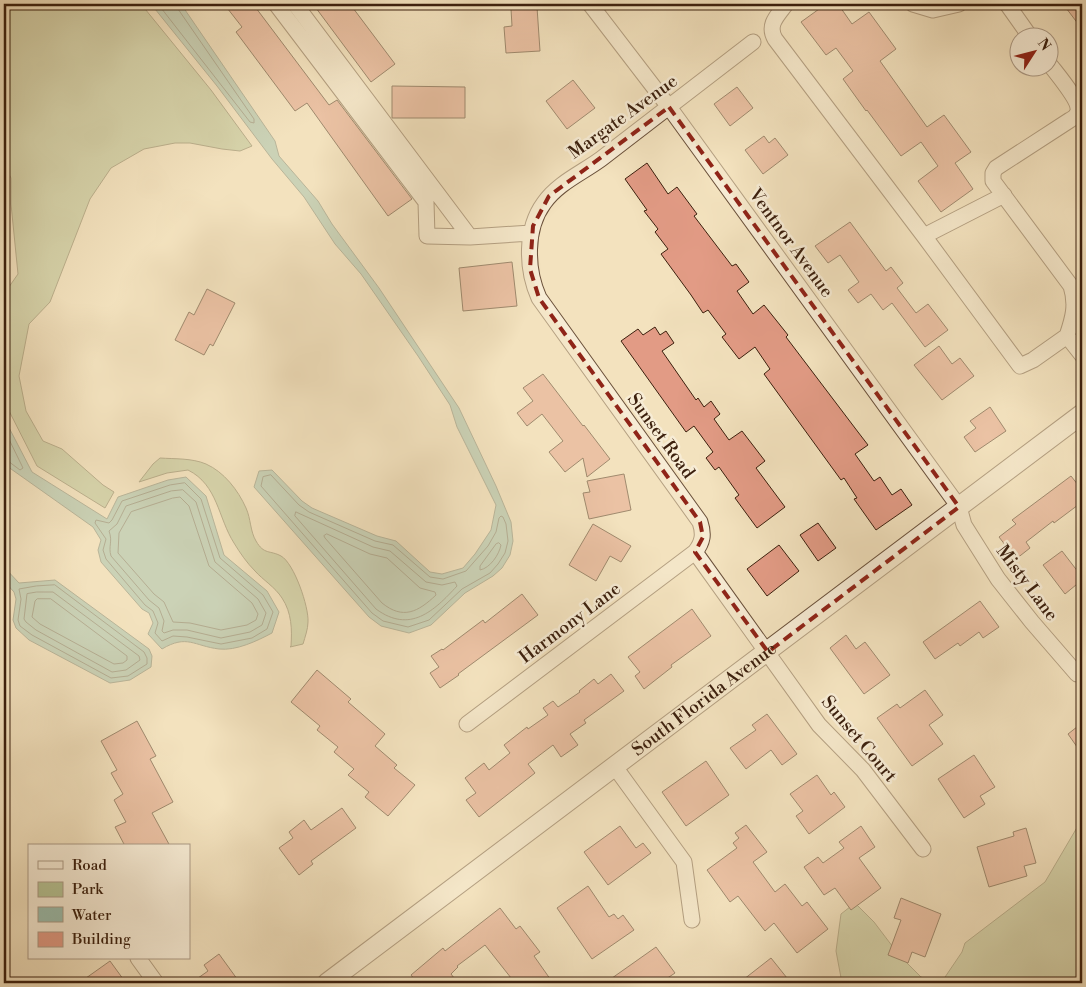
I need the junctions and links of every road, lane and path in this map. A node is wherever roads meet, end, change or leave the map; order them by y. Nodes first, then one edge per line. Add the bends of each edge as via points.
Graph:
1 (276, 4) edge
2 (295, 4) edge
3 (590, 4) edge
4 (786, 4) edge
5 (913, 4) edge
6 (959, 4) edge
7 (1007, 4) edge
8 (1024, 28) edge
9 (753, 42) dead end
10 (1058, 76) edge
11 (669, 108) junction
12 (1004, 195) junction
13 (531, 234) junction
14 (924, 236) junction
15 (470, 237) junction
16 (1067, 336) junction
17 (1082, 355) edge
18 (1082, 414) edge
19 (959, 507) junction
20 (695, 552) junction
21 (768, 652) junction
22 (1077, 674) dead end
23 (467, 724) dead end
24 (615, 767) junction
25 (923, 850) dead end
26 (692, 920) dead end
27 (139, 960) edge
28 (156, 983) edge
29 (327, 983) edge

1 - 15 street via 426,202 427,236
2 - 15 street
3 - 11 street, Ventnor Avenue
4 - 14 street via 771,28 775,39
5 - 6 street via 933,10
7 - 8 street
9 - 11 street, Margate Avenue
10 - 12 street via 1076,102 1078,112 996,168 993,181
11 - 13 street, Margate Avenue via 558,187 539,211
11 - 19 street, Ventnor Avenue
12 - 14 street
12 - 16 street via 1071,286 1075,310
13 - 15 street
13 - 20 street, Sunset Road via 530,269 539,298 700,522 703,537
14 - 16 street via 1020,366
16 - 17 street
18 - 19 street, South Florida Avenue
19 - 21 street, South Florida Avenue
19 - 22 street, Misty Lane via 964,525 998,579
20 - 21 street
20 - 23 street, Harmony Lane
21 - 24 street, South Florida Avenue
21 - 25 street, Sunset Court via 820,725 863,770
24 - 26 street via 684,862
24 - 29 street, South Florida Avenue
27 - 28 street

